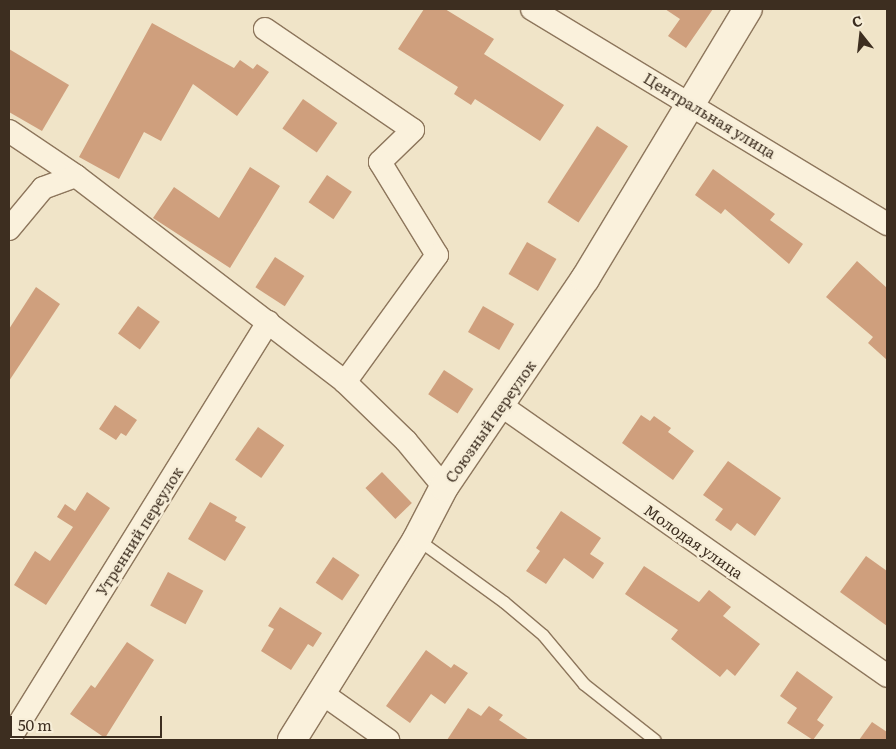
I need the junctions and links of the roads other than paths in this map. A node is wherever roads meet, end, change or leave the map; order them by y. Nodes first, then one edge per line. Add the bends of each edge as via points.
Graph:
1 (532, 9) edge
2 (748, 9) edge
3 (265, 29) dead end
4 (690, 103) junction
5 (9, 131) edge
6 (76, 176) junction
7 (887, 224) edge
8 (9, 229) edge
9 (268, 322) junction
10 (345, 382) junction
11 (502, 406) junction
12 (444, 487) junction
13 (418, 539) junction
14 (887, 676) edge
15 (323, 694) junction
16 (9, 740) edge
17 (292, 740) edge
18 (388, 740) edge
19 (655, 740) edge

1 - 4 street, Центральная улица
2 - 4 street, Союзный переулок
3 - 10 street via 414,130 380,162 437,255
4 - 7 street, Центральная улица
4 - 11 street, Союзный переулок via 585,279
5 - 6 street
6 - 8 street via 43,188
6 - 9 street
9 - 10 street
9 - 16 street, Утренний переулок
10 - 12 street via 406,442
11 - 12 street, Союзный переулок
11 - 14 street, Молодая улица
12 - 13 street, Союзный переулок
13 - 15 street, Союзный переулок
13 - 19 lane via 543,635 584,684
15 - 17 street, Союзный переулок
15 - 18 street

